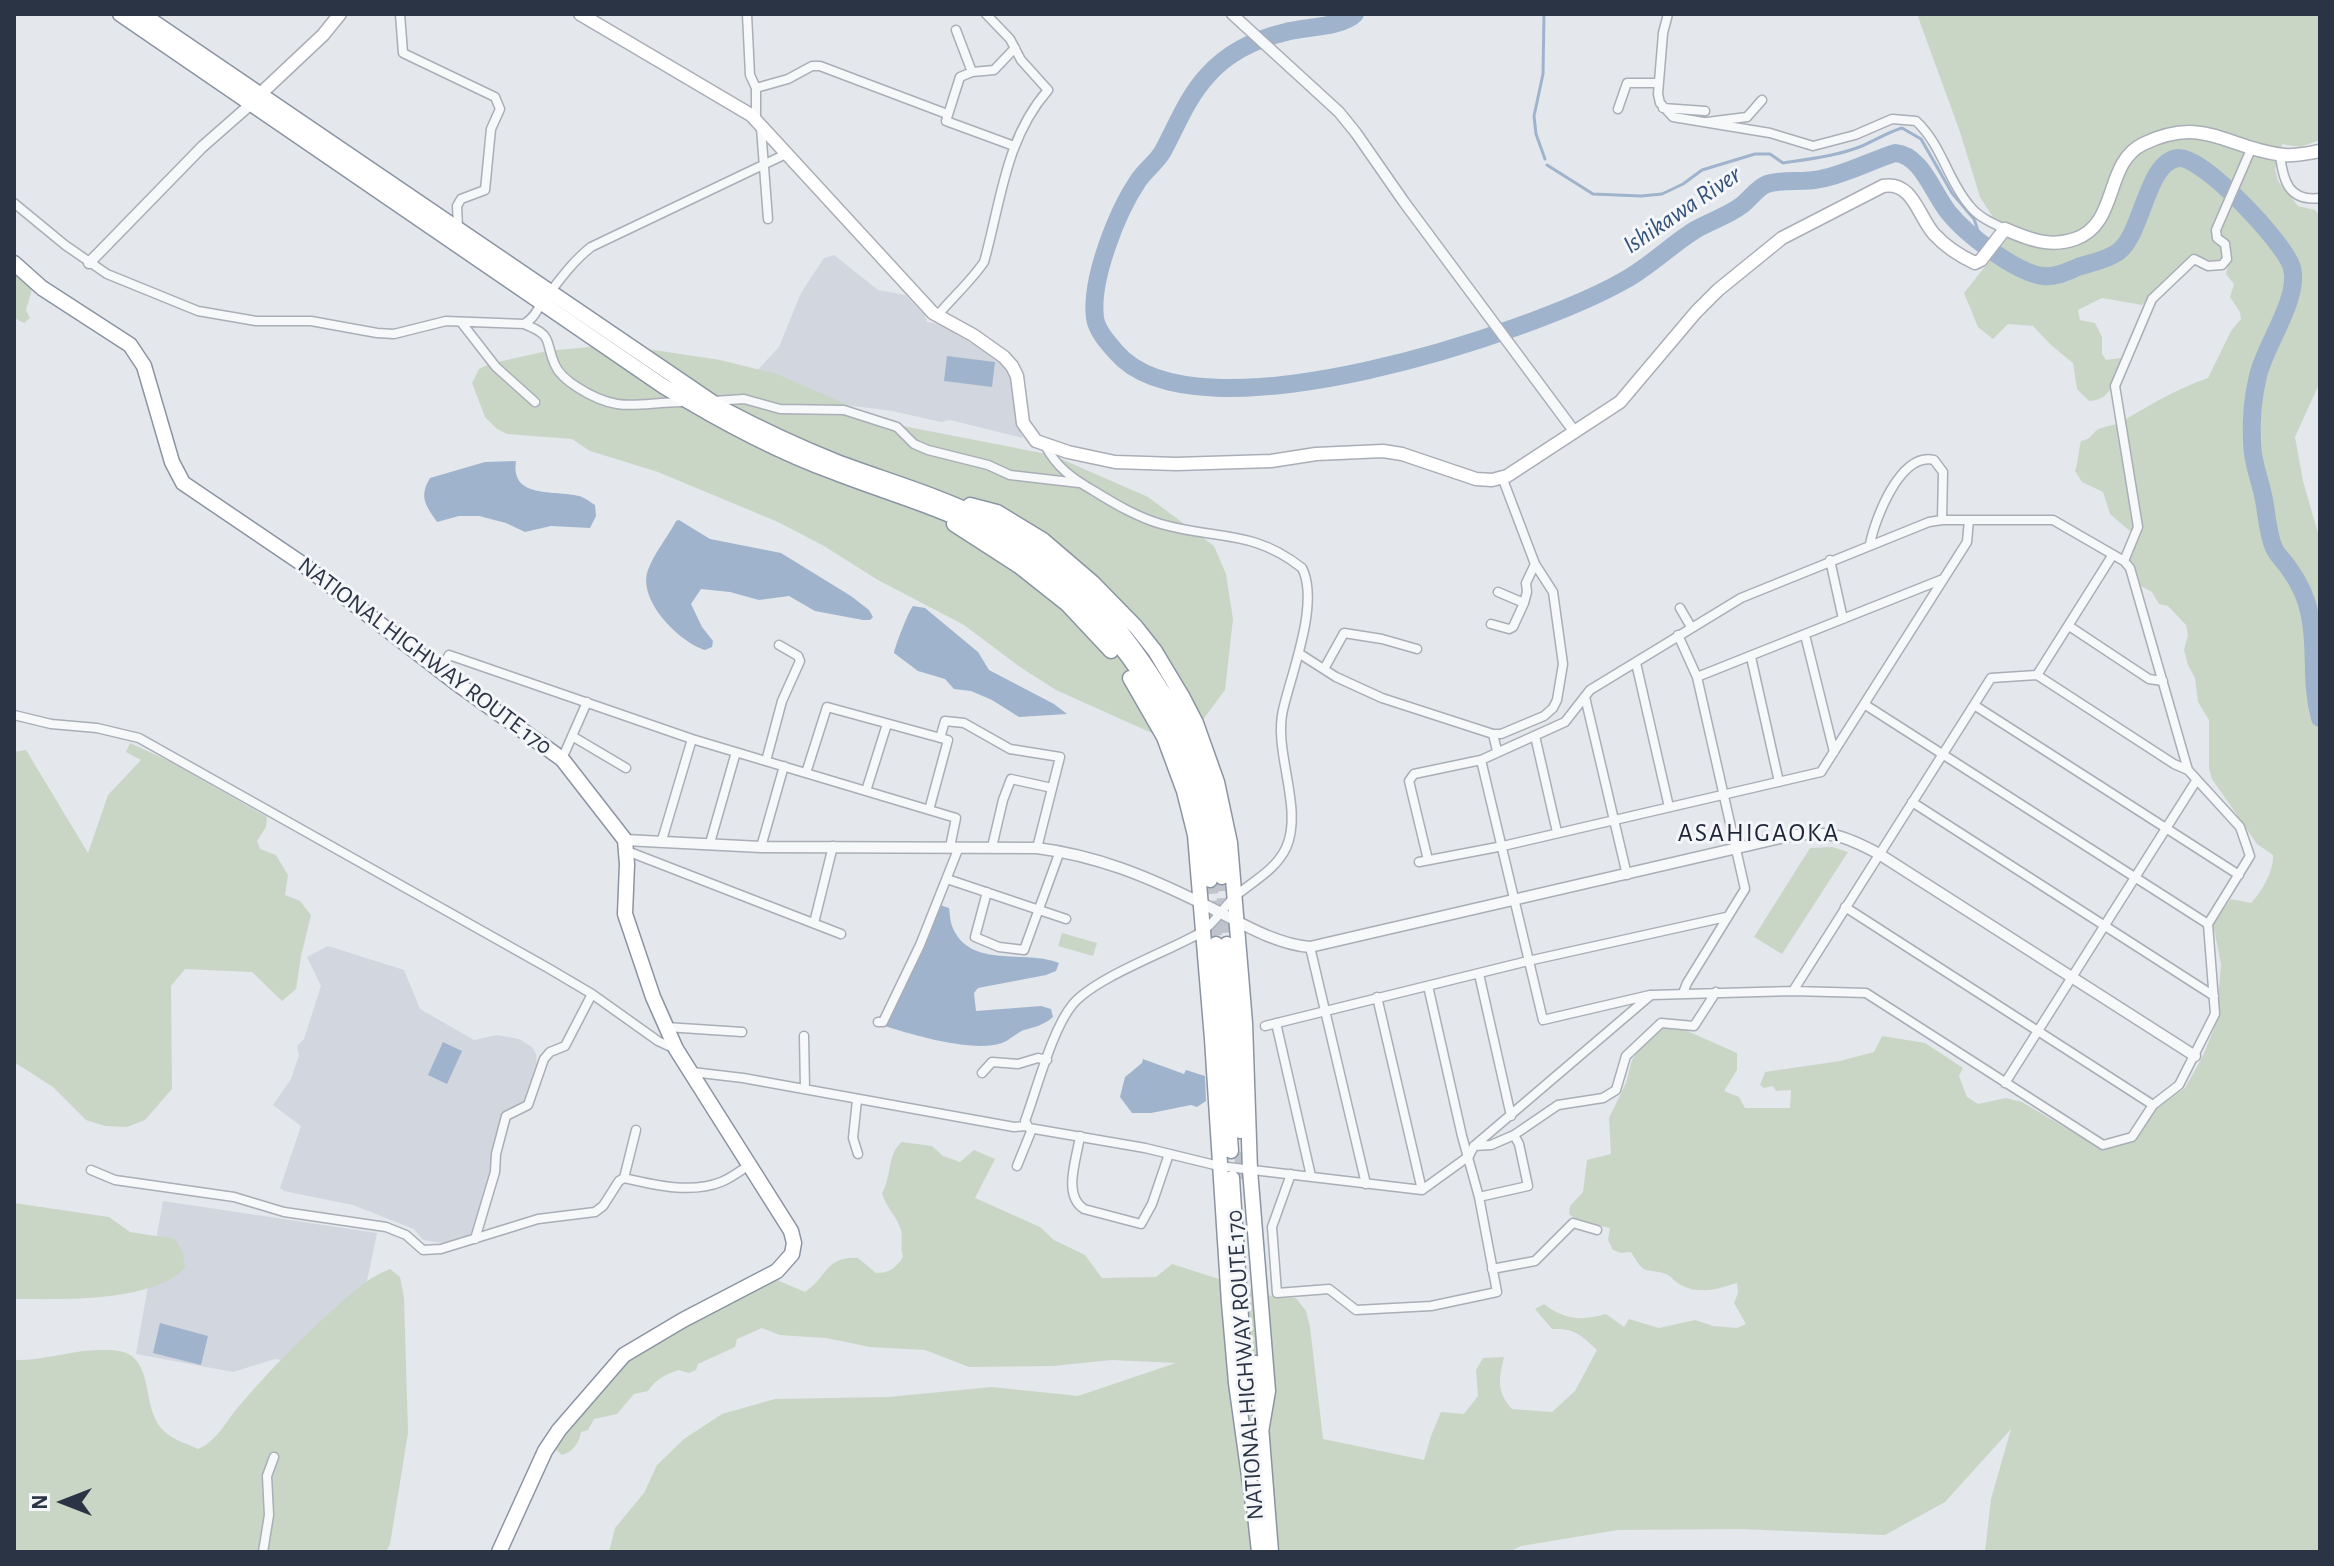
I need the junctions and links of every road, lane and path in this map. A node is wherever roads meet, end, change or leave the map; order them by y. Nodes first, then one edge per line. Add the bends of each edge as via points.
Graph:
1 (120, 14) edge
2 (142, 14) edge
3 (340, 14) edge
4 (400, 14) edge
5 (580, 14) edge
6 (747, 14) edge
7 (986, 14) edge
8 (1668, 14) edge
9 (1236, 18) edge
10 (956, 30) dead end
11 (1015, 48) junction
12 (972, 72) junction
13 (1657, 83) junction
14 (756, 88) junction
15 (255, 99) junction
16 (1762, 100) dead end
17 (1663, 108) junction
18 (1618, 109) dead end
19 (1705, 111) dead end
20 (947, 114) junction
21 (758, 123) junction
22 (1705, 123) junction
23 (1014, 146) junction
24 (2251, 150) junction
25 (2320, 151) edge
26 (786, 154) junction
27 (2280, 155) junction
28 (763, 165) junction
29 (2320, 198) edge
30 (14, 203) edge
31 (768, 219) dead end
32 (458, 227) junction
33 (2004, 230) junction
34 (14, 263) edge
35 (89, 263) junction
36 (546, 297) junction
37 (938, 315) junction
38 (461, 322) junction
39 (524, 324) junction
40 (535, 402) dead end
41 (688, 402) junction
42 (711, 402) junction
43 (1574, 431) junction
44 (1045, 444) junction
45 (1502, 477) junction
46 (1080, 483) junction
47 (933, 501) junction
48 (1942, 520) junction
49 (1969, 520) junction
50 (1870, 544) junction
51 (2112, 556) junction
52 (1830, 560) junction
53 (2124, 561) junction
54 (1535, 564) junction
55 (1944, 578) junction
56 (1498, 592) dead end
57 (1524, 603) junction
58 (1680, 608) dead end
59 (1843, 619) junction
60 (1491, 624) dead end
61 (2069, 626) junction
62 (1691, 627) junction
63 (1678, 635) junction
64 (1805, 635) junction
65 (779, 645) dead end
66 (1417, 649) dead end
67 (1300, 654) junction
68 (1751, 657) junction
69 (1636, 663) junction
70 (1324, 669) junction
71 (441, 670) junction
72 (2037, 675) junction
73 (1697, 677) junction
74 (2163, 681) junction
75 (1585, 697) junction
76 (587, 702) junction
77 (1864, 704) junction
78 (1974, 705) junction
79 (14, 715) edge
80 (887, 724) junction
81 (1493, 734) junction
82 (572, 736) junction
83 (1535, 736) junction
84 (940, 738) junction
85 (692, 739) junction
86 (1497, 751) junction
87 (736, 752) junction
88 (1834, 752) junction
89 (1942, 755) junction
90 (562, 759) junction
91 (1481, 760) junction
92 (766, 761) junction
93 (784, 766) junction
94 (626, 768) dead end
95 (2188, 770) junction
96 (806, 773) junction
97 (2196, 781) junction
98 (1779, 782) junction
99 (1052, 788) junction
100 (866, 791) junction
101 (1723, 795) junction
102 (1912, 802) junction
103 (1669, 807) junction
104 (929, 810) junction
105 (1614, 819) junction
106 (2166, 829) junction
107 (1557, 832) junction
108 (662, 840) junction
109 (710, 843) junction
110 (626, 845) junction
111 (833, 846) junction
112 (1503, 846) junction
113 (761, 847) junction
114 (954, 847) junction
115 (992, 847) junction
116 (1037, 848) junction
117 (1736, 850) junction
118 (1060, 851) junction
119 (1879, 854) junction
120 (1627, 875) junction
121 (2239, 875) junction
122 (2135, 878) junction
123 (947, 879) junction
124 (1216, 879) tunnel mouth
125 (987, 892) junction
126 (1235, 896) junction
127 (1514, 902) junction
128 (1201, 903) junction
129 (1845, 907) junction
130 (1040, 909) junction
131 (1221, 912) junction
132 (1726, 917) junction
133 (1066, 919) dead end
134 (1235, 919) junction
135 (814, 923) junction
136 (2208, 924) junction
137 (2104, 925) junction
138 (1203, 931) junction
139 (841, 934) dead end
140 (1222, 944) tunnel mouth
141 (1310, 947) junction
142 (1528, 961) junction
143 (1479, 974) junction
144 (2070, 978) junction
145 (1428, 986) junction
146 (1793, 991) junction
147 (1716, 992) junction
148 (1683, 993) junction
149 (592, 994) junction
150 (1651, 995) junction
151 (2214, 996) junction
152 (1377, 997) junction
153 (1326, 1010) junction
154 (878, 1022) dead end
155 (1276, 1023) junction
156 (1265, 1026) dead end
157 (666, 1027) junction
158 (2038, 1030) junction
159 (742, 1032) dead end
160 (804, 1036) dead end
161 (676, 1049) junction
162 (2195, 1056) junction
163 (1047, 1060) junction
164 (689, 1072) junction
165 (982, 1073) dead end
166 (2005, 1083) junction
167 (805, 1089) junction
168 (857, 1100) junction
169 (2153, 1105) junction
170 (1511, 1116) junction
171 (1029, 1127) junction
172 (636, 1130) dead end
173 (1514, 1135) junction
174 (1080, 1136) junction
175 (1474, 1146) junction
176 (1236, 1151) tunnel mouth
177 (858, 1154) dead end
178 (1169, 1154) junction
179 (1469, 1156) junction
180 (749, 1165) junction
181 (1017, 1166) dead end
182 (1219, 1166) junction
183 (91, 1170) dead end
184 (1291, 1174) junction
185 (1242, 1176) junction
186 (1311, 1176) junction
187 (624, 1178) junction
188 (1366, 1184) junction
189 (1422, 1190) junction
190 (1479, 1197) junction
191 (1597, 1230) dead end
192 (475, 1239) junction
193 (1492, 1269) junction
194 (274, 1457) dead end
195 (1253, 1505) junction
196 (263, 1552) edge
197 (499, 1552) edge
198 (1259, 1552) edge
199 (1271, 1552) edge

1 - 15 highway
2 - 15 highway
3 - 15 main road
4 - 32 street via 403,53 495,97 500,109 491,129 485,190 461,199
5 - 21 main road
6 - 14 street via 750,75
7 - 11 street
8 - 13 street
9 - 43 street via 1339,112
10 - 12 street
11 - 12 street via 994,70
11 - 23 street via 1048,90
12 - 20 street via 960,77
13 - 17 street
13 - 18 street via 1627,83
14 - 20 street via 820,66
14 - 21 street
15 - 32 highway
15 - 35 street
15 - 36 highway
16 - 22 street via 1747,117
17 - 19 street
17 - 22 street via 1673,117
20 - 23 street via 946,121
21 - 26 main road
21 - 28 street
22 - 33 street via 1784,135 1813,146 1892,119 1916,121 1936,145 1970,207
23 - 37 street via 984,262
24 - 27 main road
24 - 33 main road via 2192,131 2154,139 2124,161 2094,230 2053,243
24 - 53 street via 2216,230 2227,259 2215,267 2194,259 2152,299 2115,386 2138,527
25 - 27 main road
26 - 28 street
26 - 37 main road
27 - 29 street via 2282,177 2299,197
28 - 31 street
28 - 36 street via 591,247
30 - 35 street
32 - 36 highway
33 - 43 main road via 1975,263 1932,232 1902,188 1871,191 1782,238 1696,312 1620,402
34 - 71 highway, NATIONAL HIGHWAY ROUTE 170 via 42,288 130,345 144,366 183,483 301,563
35 - 38 street via 135,288 226,317 311,321 394,334
36 - 39 street
36 - 41 highway
36 - 42 highway
37 - 44 main road via 1012,366 1023,423 1036,441
38 - 39 street
38 - 40 street via 496,367
39 - 41 street via 544,334 560,373 603,402
41 - 47 highway via 765,444 834,473
42 - 46 street via 744,399 780,409 844,410 897,427 928,450 1010,475
42 - 47 highway via 770,433
43 - 45 main road
44 - 45 main road via 1115,462 1176,464 1383,451 1476,479
44 - 46 street via 1057,466
45 - 54 street
46 - 67 street via 1133,514 1263,544 1302,568 1308,590
47 - 124 highway via 1030,559 1116,641 1182,752
47 - 126 highway via 997,512 1043,540 1092,582 1155,651 1196,723 1210,762 1230,843
47 - 128 highway via 962,531 1067,604 1108,646 1130,679 1164,737 1184,791 1195,835
48 - 49 street
48 - 50 street
48 - 50 street via 1943,472 1934,460 1921,459 1902,475 1882,505
49 - 51 street via 2053,520
49 - 55 street via 1967,542
50 - 52 street
51 - 53 street
51 - 61 street
52 - 59 street
52 - 62 street via 1741,598
53 - 74 street
54 - 57 street
54 - 81 street via 1556,603 1563,664 1557,700 1544,716
55 - 59 street
55 - 77 street
56 - 57 street
57 - 60 street via 1513,627
58 - 62 street
59 - 64 street
61 - 72 street
61 - 74 street via 2149,679
62 - 63 street
63 - 69 street
63 - 73 street
64 - 68 street
64 - 88 street
65 - 92 street via 800,661 782,701
66 - 70 street via 1344,633
67 - 70 street
67 - 126 street via 1282,715 1291,835 1270,870
68 - 73 street
68 - 98 street
69 - 75 street
69 - 103 street
70 - 81 street via 1382,698
71 - 76 street via 449,655
71 - 90 highway, NATIONAL HIGHWAY ROUTE 170
72 - 78 street via 1991,678
72 - 95 street
73 - 101 street
74 - 95 street
75 - 83 street via 1565,722
75 - 105 street
76 - 82 street
76 - 85 street
77 - 88 street
77 - 89 street
78 - 89 street
78 - 106 street
79 - 149 street via 139,738
80 - 84 street
80 - 96 street via 827,707
80 - 100 street
81 - 86 street
82 - 90 street
82 - 94 street
83 - 86 street
83 - 107 street
84 - 99 street via 945,721 959,721 1010,749 1060,757
84 - 104 street via 948,740
85 - 87 street
85 - 108 street
86 - 91 street
87 - 92 street
87 - 109 street
88 - 98 street via 1821,772
89 - 102 street
89 - 122 street
90 - 110 highway, NATIONAL HIGHWAY ROUTE 170
91 - 112 street
91 - 112 street via 1414,774 1409,781 1424,861
92 - 93 street
93 - 96 street
93 - 113 street
95 - 97 street
96 - 100 street
97 - 106 street
97 - 121 street via 2240,827 2250,856
98 - 101 street
99 - 115 street via 1011,779
99 - 116 street
100 - 104 street
101 - 103 street
101 - 117 street
102 - 119 street
102 - 137 street
103 - 105 street
104 - 114 street via 956,818
105 - 107 street
105 - 120 street
106 - 121 street
106 - 122 street
107 - 112 street
108 - 109 street
108 - 110 street
109 - 113 street
110 - 135 street
110 - 157 highway via 625,914
111 - 113 street
111 - 114 street
111 - 135 street
112 - 127 street
114 - 115 street
114 - 123 street
115 - 116 street
116 - 118 street
117 - 119 street via 1823,833 1849,838
117 - 120 street
117 - 132 street via 1745,889
118 - 128 street via 1130,869
118 - 130 street
119 - 129 street
119 - 144 street
120 - 127 street
121 - 136 street
122 - 136 street
122 - 137 street
123 - 125 street
123 - 154 street via 906,979 883,1022
125 - 130 street
125 - 130 street via 975,937 999,947 1024,950
126 - 131 street
126 - 134 highway
127 - 141 street
127 - 142 street
128 - 131 street
128 - 138 highway
129 - 146 street
129 - 158 street
130 - 133 street
131 - 134 street
131 - 138 street
132 - 142 street
132 - 148 street
134 - 141 street
134 - 185 highway via 1245,1023
135 - 139 street
136 - 151 street
137 - 144 street
137 - 151 street
138 - 163 street via 1084,993 1067,1011
138 - 182 highway
140 - 176 highway
141 - 153 street
142 - 143 street
142 - 150 street via 1543,1020
143 - 145 street
143 - 170 street
144 - 158 street
144 - 162 street
145 - 152 street
145 - 179 street
146 - 147 street
146 - 166 street via 1866,993
147 - 148 street
147 - 173 street via 1694,1026 1661,1023 1626,1056 1616,1090 1603,1098 1558,1105
148 - 150 street
149 - 161 street
149 - 192 street via 565,1046 544,1059 528,1105 506,1116
150 - 170 street
151 - 162 street via 2215,1014
152 - 153 street
152 - 189 street
153 - 155 street
153 - 188 street
155 - 156 street
155 - 186 street
157 - 159 street
157 - 161 highway
158 - 166 street
158 - 169 street
160 - 167 street
161 - 164 highway
162 - 169 street via 2179,1085
163 - 165 street via 992,1062
163 - 171 street via 1025,1121
164 - 167 street
164 - 180 highway
166 - 169 street via 2103,1145 2132,1137
167 - 168 street
168 - 171 street
168 - 177 street via 853,1138
170 - 175 street
171 - 174 street
171 - 181 street
172 - 187 street
173 - 175 street
173 - 190 street via 1528,1186
174 - 178 street
174 - 178 street via 1072,1198 1084,1209 1141,1224
175 - 179 street
178 - 182 street
179 - 189 street
179 - 190 street
180 - 187 street via 710,1186 682,1188
180 - 197 highway via 791,1231 794,1243 787,1263 624,1355 545,1451
182 - 185 street
182 - 195 highway via 1236,1383
183 - 192 street via 115,1180 386,1227 423,1250
184 - 185 street
184 - 186 street
184 - 193 street via 1272,1227 1277,1293 1329,1289 1356,1310 1431,1306 1497,1292
185 - 195 highway, NATIONAL HIGHWAY ROUTE 170
185 - 199 highway, NATIONAL HIGHWAY ROUTE 170 via 1268,1391 1261,1432
186 - 188 street
187 - 192 street via 595,1212 538,1219
188 - 189 street
190 - 193 street
191 - 193 street via 1573,1223 1535,1261
194 - 196 street via 267,1476 269,1515
195 - 198 highway, NATIONAL HIGHWAY ROUTE 170

